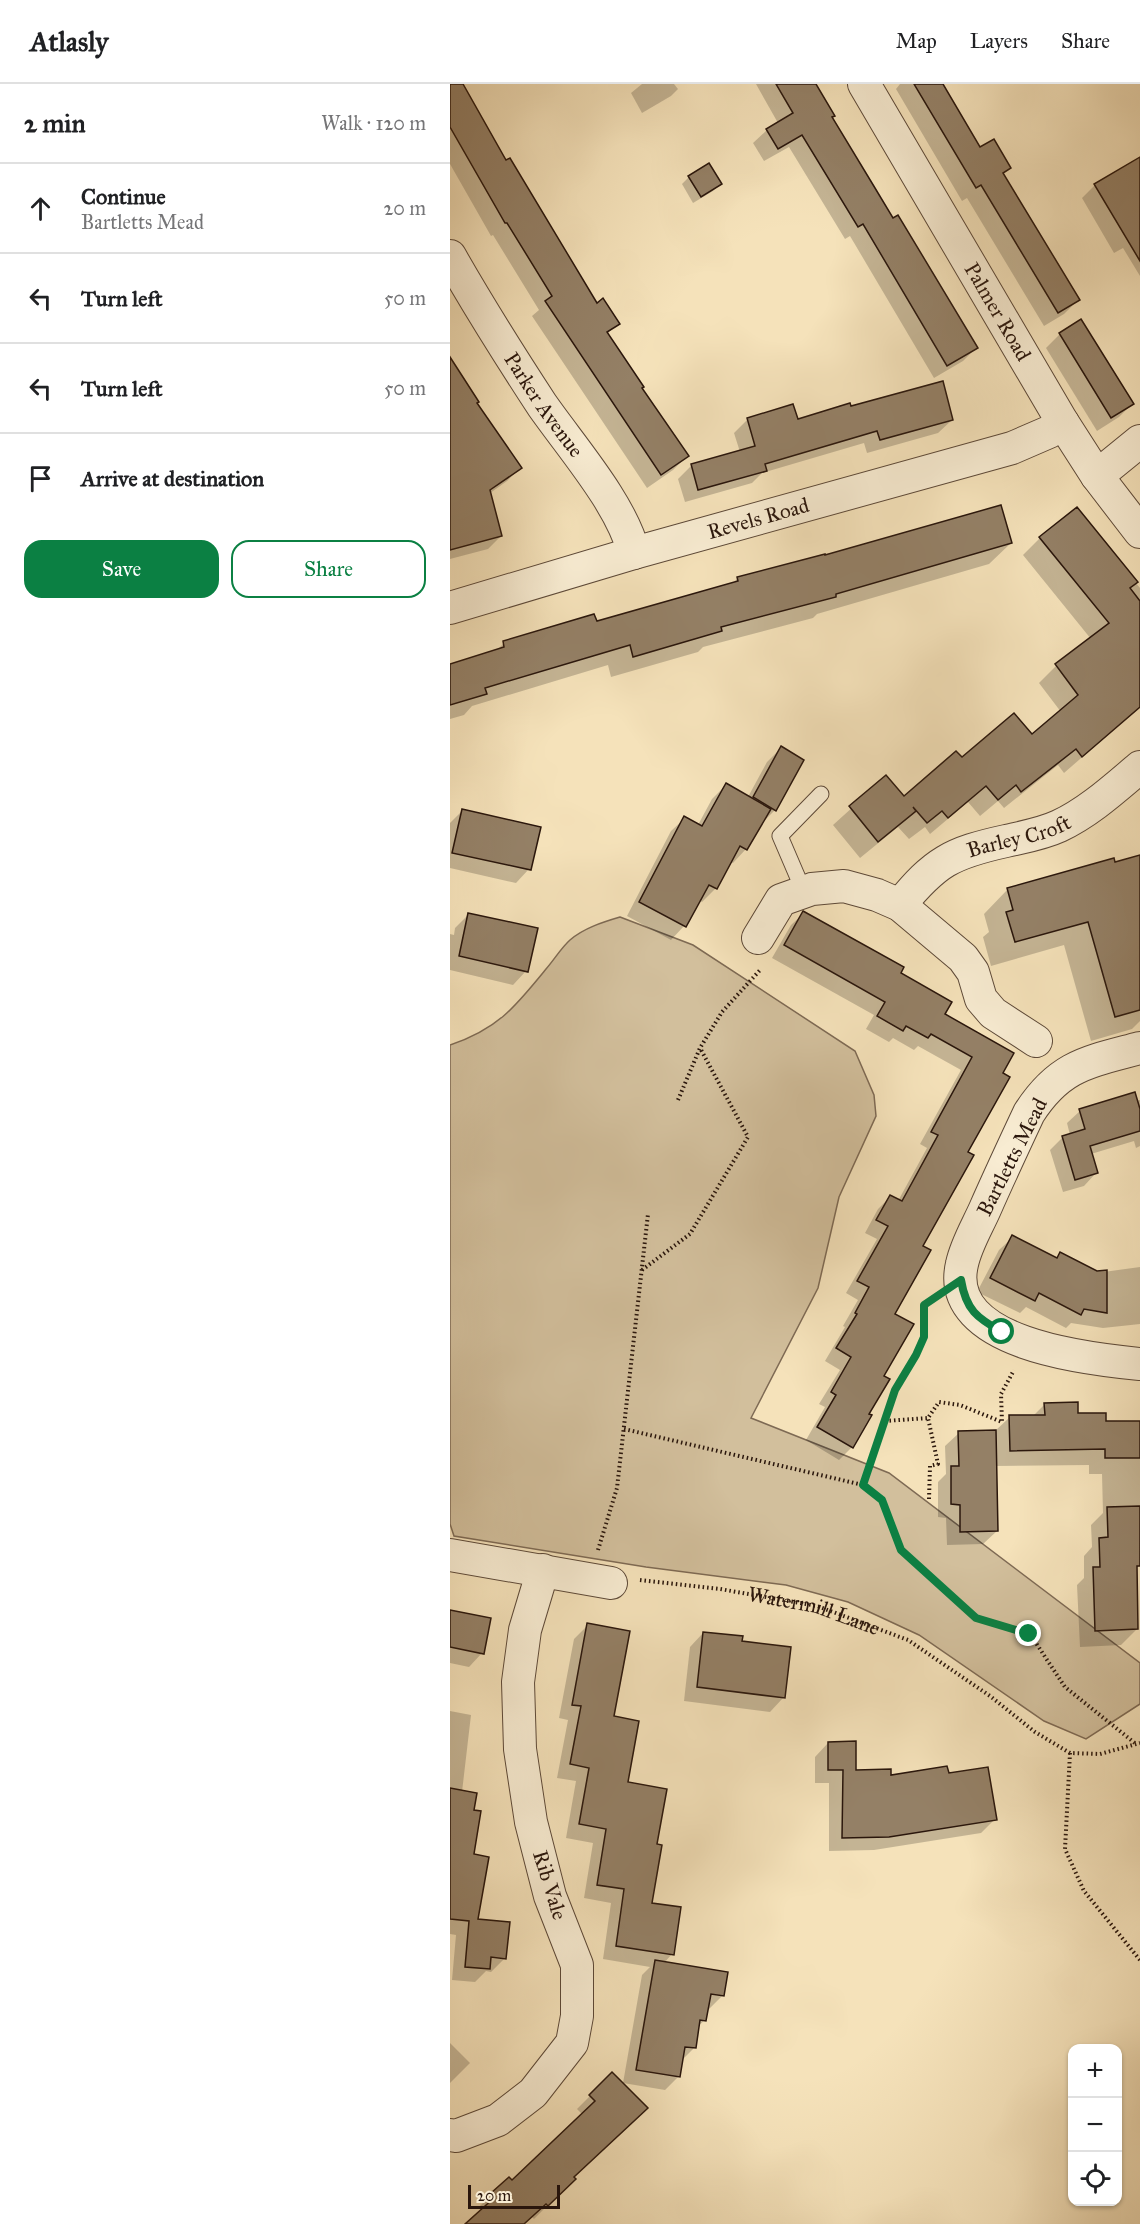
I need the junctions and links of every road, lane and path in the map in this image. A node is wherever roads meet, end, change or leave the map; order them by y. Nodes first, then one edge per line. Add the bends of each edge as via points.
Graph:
1 (864, 84) edge
2 (450, 256) edge
3 (1063, 423) junction
4 (1140, 441) edge
5 (1097, 476) junction
6 (1140, 532) edge
7 (634, 552) junction
8 (450, 608) edge
9 (1140, 767) edge
10 (820, 794) dead end
11 (804, 892) junction
12 (900, 905) junction
13 (758, 938) joint
14 (1036, 1041) dead end
15 (700, 1048) junction
16 (1140, 1048) edge
17 (678, 1100) dead end
18 (648, 1214) dead end
19 (642, 1270) junction
20 (961, 1280) junction
21 (1029, 1344) junction
22 (1140, 1364) edge
23 (928, 1418) junction
24 (885, 1420) junction
25 (624, 1429) junction
26 (863, 1485) junction
27 (929, 1499) dead end
28 (450, 1555) edge
29 (543, 1570) junction
30 (600, 1581) junction
31 (1138, 1744) edge
32 (1070, 1753) junction
33 (1140, 1960) edge
34 (450, 2135) edge

1 - 3 street, Palmer Road
2 - 7 street, Parker Avenue via 542,404 616,510 630,535
3 - 5 street, Palmer Road
3 - 7 street, Revels Road via 1012,448
4 - 5 street
5 - 6 street, Palmer Road
7 - 8 street, Revels Road
9 - 12 street, Barley Croft via 1058,826 950,857 918,882
10 - 11 lane via 780,836
11 - 12 street via 844,886
11 - 13 street via 781,900
12 - 14 street via 963,958 973,972 981,999 993,1013
13 - 15 path via 769,961 722,1012
15 - 17 path
15 - 19 path via 748,1137 690,1234
16 - 20 street, Bartletts Mead via 1080,1065 1040,1095 970,1242 961,1265
18 - 19 path
19 - 25 path
20 - 21 street, Bartletts Mead via 963,1296 981,1320
20 - 24 path via 924,1305 924,1337 895,1390
21 - 22 street via 1103,1361
21 - 23 path via 1001,1394 1002,1422 960,1405 939,1402
23 - 24 path
23 - 27 path via 938,1464 930,1466
24 - 26 path
25 - 26 path
25 - 30 path
26 - 31 path via 882,1500 901,1550 976,1618 1029,1634 1065,1687
28 - 29 street
29 - 30 street
29 - 34 street, Rib Vale via 525,1630 518,1682 520,1749 531,1822 548,1886 577,1965 577,2016 572,2043 533,2093 498,2120
30 - 32 path, Watermill Lane via 634,1580 720,1589 817,1606 908,1640
31 - 32 path, Watermill Lane via 1100,1754
32 - 33 path via 1065,1849 1084,1891

